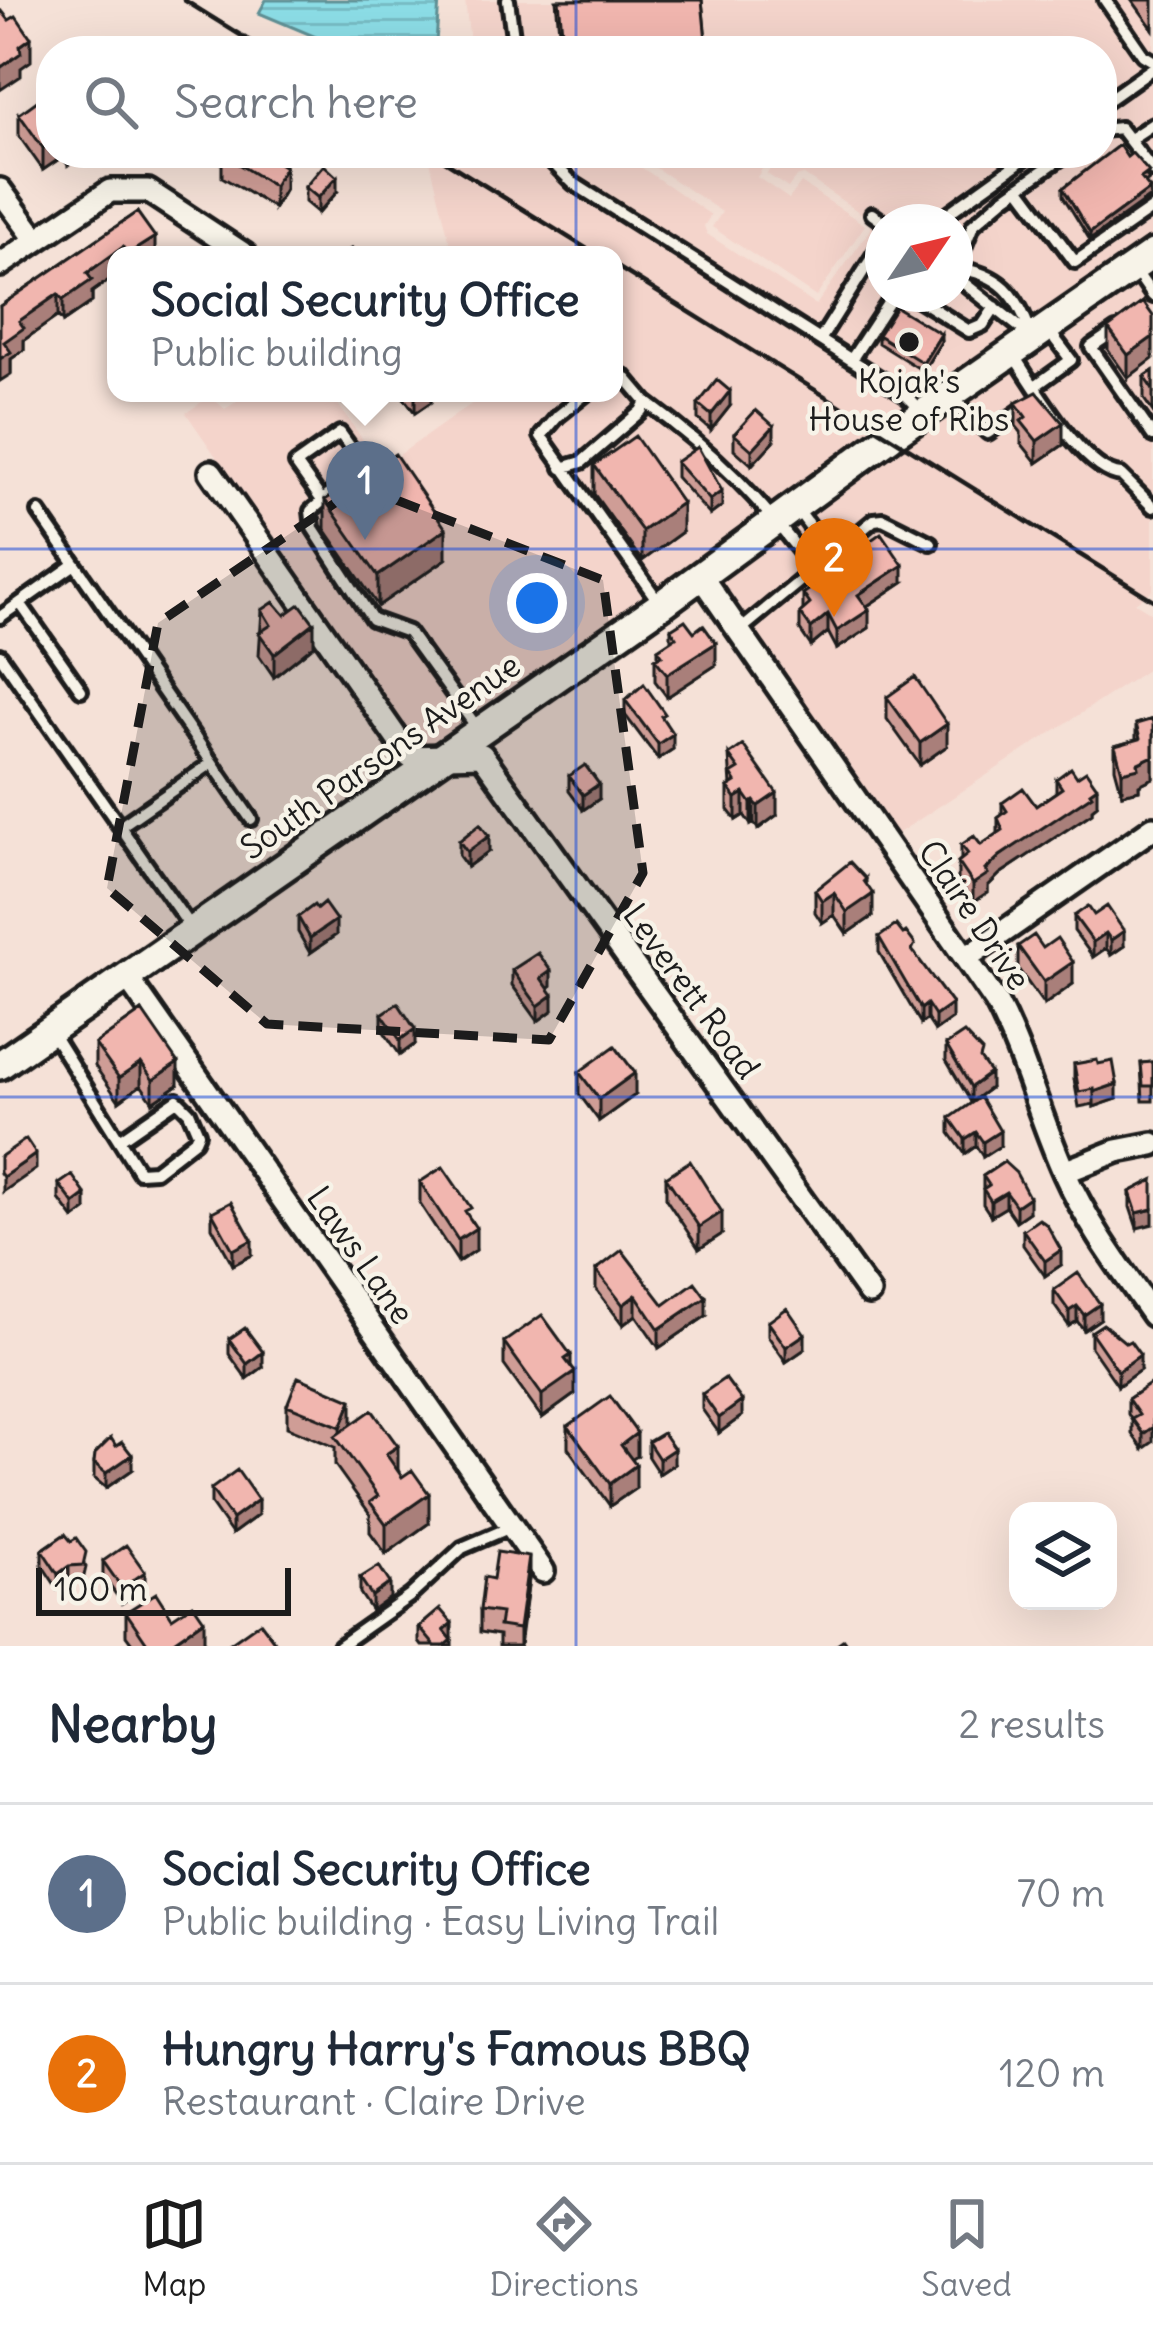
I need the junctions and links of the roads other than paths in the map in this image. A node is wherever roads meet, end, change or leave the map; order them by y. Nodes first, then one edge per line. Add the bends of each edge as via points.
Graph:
1 (508, 0) edge
2 (1105, 0) edge
3 (513, 36) edge
4 (1153, 65) edge
5 (1117, 93) edge
6 (1153, 124) edge
7 (1117, 128) edge
8 (1130, 139) junction
9 (558, 168) edge
10 (1012, 168) edge
11 (1046, 168) edge
12 (1153, 171) edge
13 (1019, 187) junction
14 (0, 190) edge
15 (961, 204) edge
16 (1153, 208) edge
17 (973, 227) edge
18 (36, 239) junction
19 (230, 246) edge
20 (1143, 260) edge
21 (0, 265) edge
22 (865, 269) edge
23 (973, 271) edge
24 (973, 287) edge
25 (1153, 296) edge
26 (995, 307) junction
27 (882, 312) edge
28 (939, 312) edge
29 (1122, 325) edge
30 (1030, 339) junction
31 (820, 340) junction
32 (851, 360) junction
33 (623, 376) edge
34 (1038, 391) junction
35 (950, 395) junction
36 (576, 402) edge
37 (646, 402) junction
38 (925, 412) junction
39 (1153, 436) edge
40 (562, 468) junction
41 (211, 472) dead end
42 (321, 499) junction
43 (1153, 507) edge
44 (39, 512) dead end
45 (786, 513) junction
46 (931, 543) dead end
47 (832, 556) junction
48 (75, 564) junction
49 (813, 569) junction
50 (700, 575) junction
51 (20, 603) junction
52 (661, 605) junction
53 (0, 617) edge
54 (738, 632) junction
55 (0, 655) edge
56 (81, 690) dead end
57 (480, 732) junction
58 (448, 754) junction
59 (212, 763) junction
60 (251, 819) dead end
61 (121, 826) junction
62 (1153, 828) edge
63 (193, 930) junction
64 (966, 958) junction
65 (127, 977) junction
66 (50, 1030) junction
67 (0, 1066) edge
68 (119, 1140) junction
69 (1153, 1144) edge
70 (1064, 1172) junction
71 (869, 1293) dead end
72 (1153, 1315) edge
73 (511, 1527) junction
74 (543, 1571) dead end
75 (339, 1646) edge

1 - 3 lane
2 - 4 lane
4 - 5 lane
6 - 8 lane
7 - 8 lane
8 - 12 lane
9 - 31 lane
10 - 15 lane
11 - 13 lane
13 - 16 lane via 1075,262
13 - 17 lane
14 - 18 street
18 - 19 street via 110,191 148,191
18 - 21 street
20 - 25 lane
20 - 30 main road, South Parsons Avenue
22 - 31 lane
23 - 30 lane via 1019,300
24 - 26 lane
26 - 28 lane via 969,331
26 - 30 lane
27 - 32 lane
29 - 39 lane via 1091,347
30 - 34 lane
30 - 34 lane via 1071,360
30 - 35 main road, South Parsons Avenue
31 - 32 lane
32 - 38 lane
33 - 37 lane
34 - 35 lane via 988,433
34 - 43 lane via 1079,448
35 - 38 main road, South Parsons Avenue
36 - 40 lane via 541,436
37 - 40 lane via 582,462
37 - 45 lane
38 - 45 main road, South Parsons Avenue
40 - 52 lane
41 - 58 street via 410,758
42 - 42 lane via 362,470 336,433 296,464
42 - 57 lane via 311,511 313,528 372,619 408,632
44 - 48 lane
45 - 47 lane
45 - 49 lane
45 - 50 main road, South Parsons Avenue
46 - 47 lane via 874,520
47 - 49 lane
48 - 51 lane
48 - 59 lane
49 - 54 lane
50 - 52 main road, South Parsons Avenue
50 - 54 street, Claire Drive
51 - 53 lane
51 - 56 lane
52 - 57 main road, South Parsons Avenue
54 - 64 street, Claire Drive
55 - 61 lane
57 - 58 main road, South Parsons Avenue
58 - 63 main road, South Parsons Avenue
58 - 71 street, Leverett Road via 482,755
59 - 60 lane
59 - 61 lane
61 - 63 lane
62 - 64 street
63 - 65 main road, South Parsons Avenue
64 - 70 street, Claire Drive via 1017,1042
65 - 66 main road, South Parsons Avenue
65 - 73 street, Laws Lane
66 - 67 main road, South Parsons Avenue
66 - 68 lane
68 - 68 lane via 148,1174 198,1133 177,1100
69 - 70 street
70 - 72 street, Claire Drive
73 - 74 street, Laws Lane
73 - 75 lane via 462,1549

